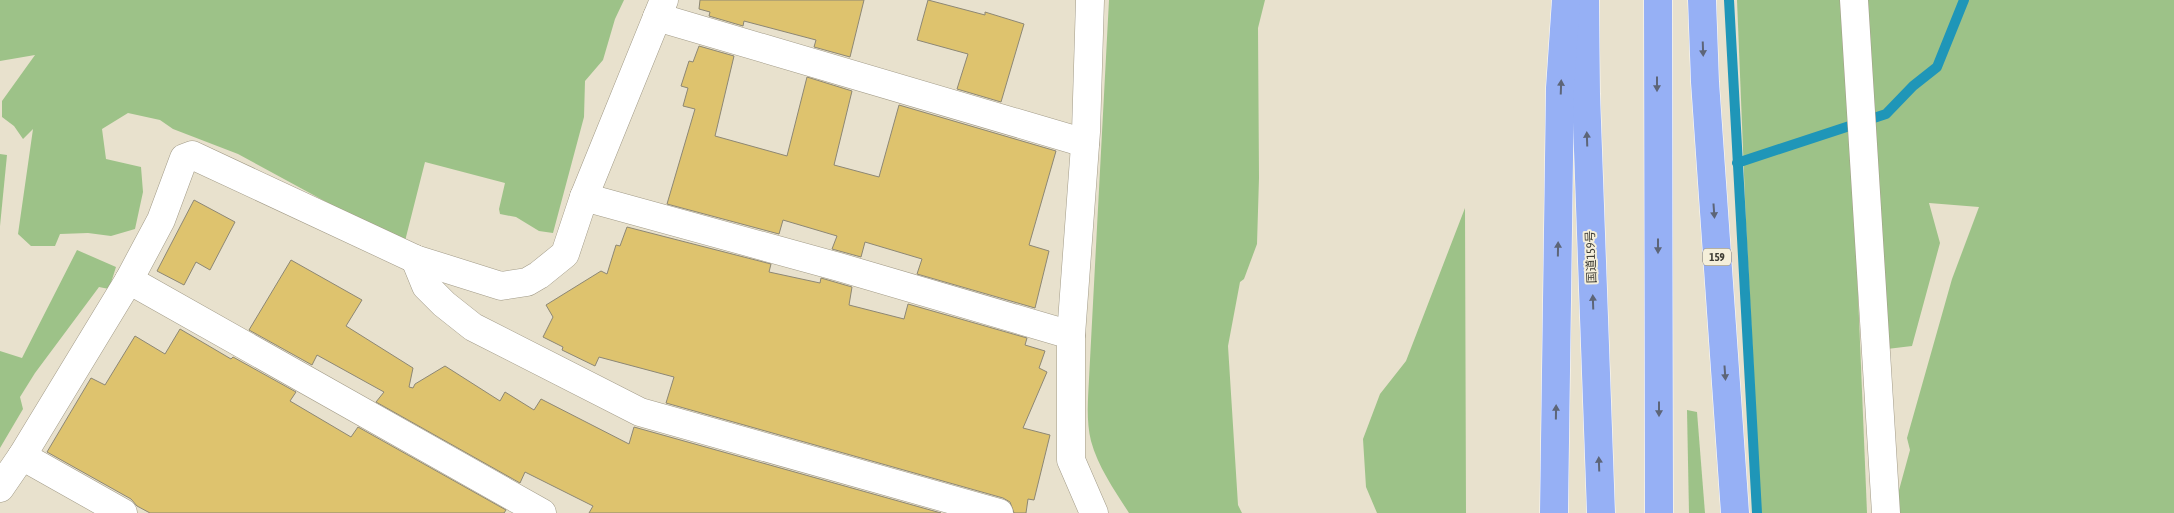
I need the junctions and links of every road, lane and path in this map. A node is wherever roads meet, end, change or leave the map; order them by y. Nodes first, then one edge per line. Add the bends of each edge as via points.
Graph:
1 (1090, 0) edge
2 (1566, 0) edge
3 (1585, 0) edge
4 (1658, 0) edge
5 (1702, 0) edge
6 (1854, 0) edge
7 (661, 8) edge
8 (1085, 143) junction
9 (584, 197) junction
10 (415, 259) junction
11 (128, 280) junction
12 (1071, 335) junction
13 (22, 456) junction
14 (0, 488) edge
15 (124, 513) edge
16 (542, 513) edge
17 (999, 513) edge
18 (1094, 513) edge
19 (1554, 513) edge
20 (1601, 513) edge
21 (1659, 513) edge
22 (1735, 513) edge
23 (1886, 513) edge

1 - 8 street
19 -> 2 highway via 1560,98
20 -> 3 highway, 国道159号
4 -> 21 highway
5 -> 22 highway, 159 via 1705,92
6 - 23 street
7 - 8 street
7 - 9 street
8 - 12 street
9 - 10 street via 565,254 526,282 501,286
9 - 12 street
10 - 11 street via 192,154 184,158 161,220
10 - 17 street via 426,286 473,327 640,412
11 - 13 street
11 - 16 street
12 - 18 street via 1071,460
13 - 14 street
13 - 15 street

